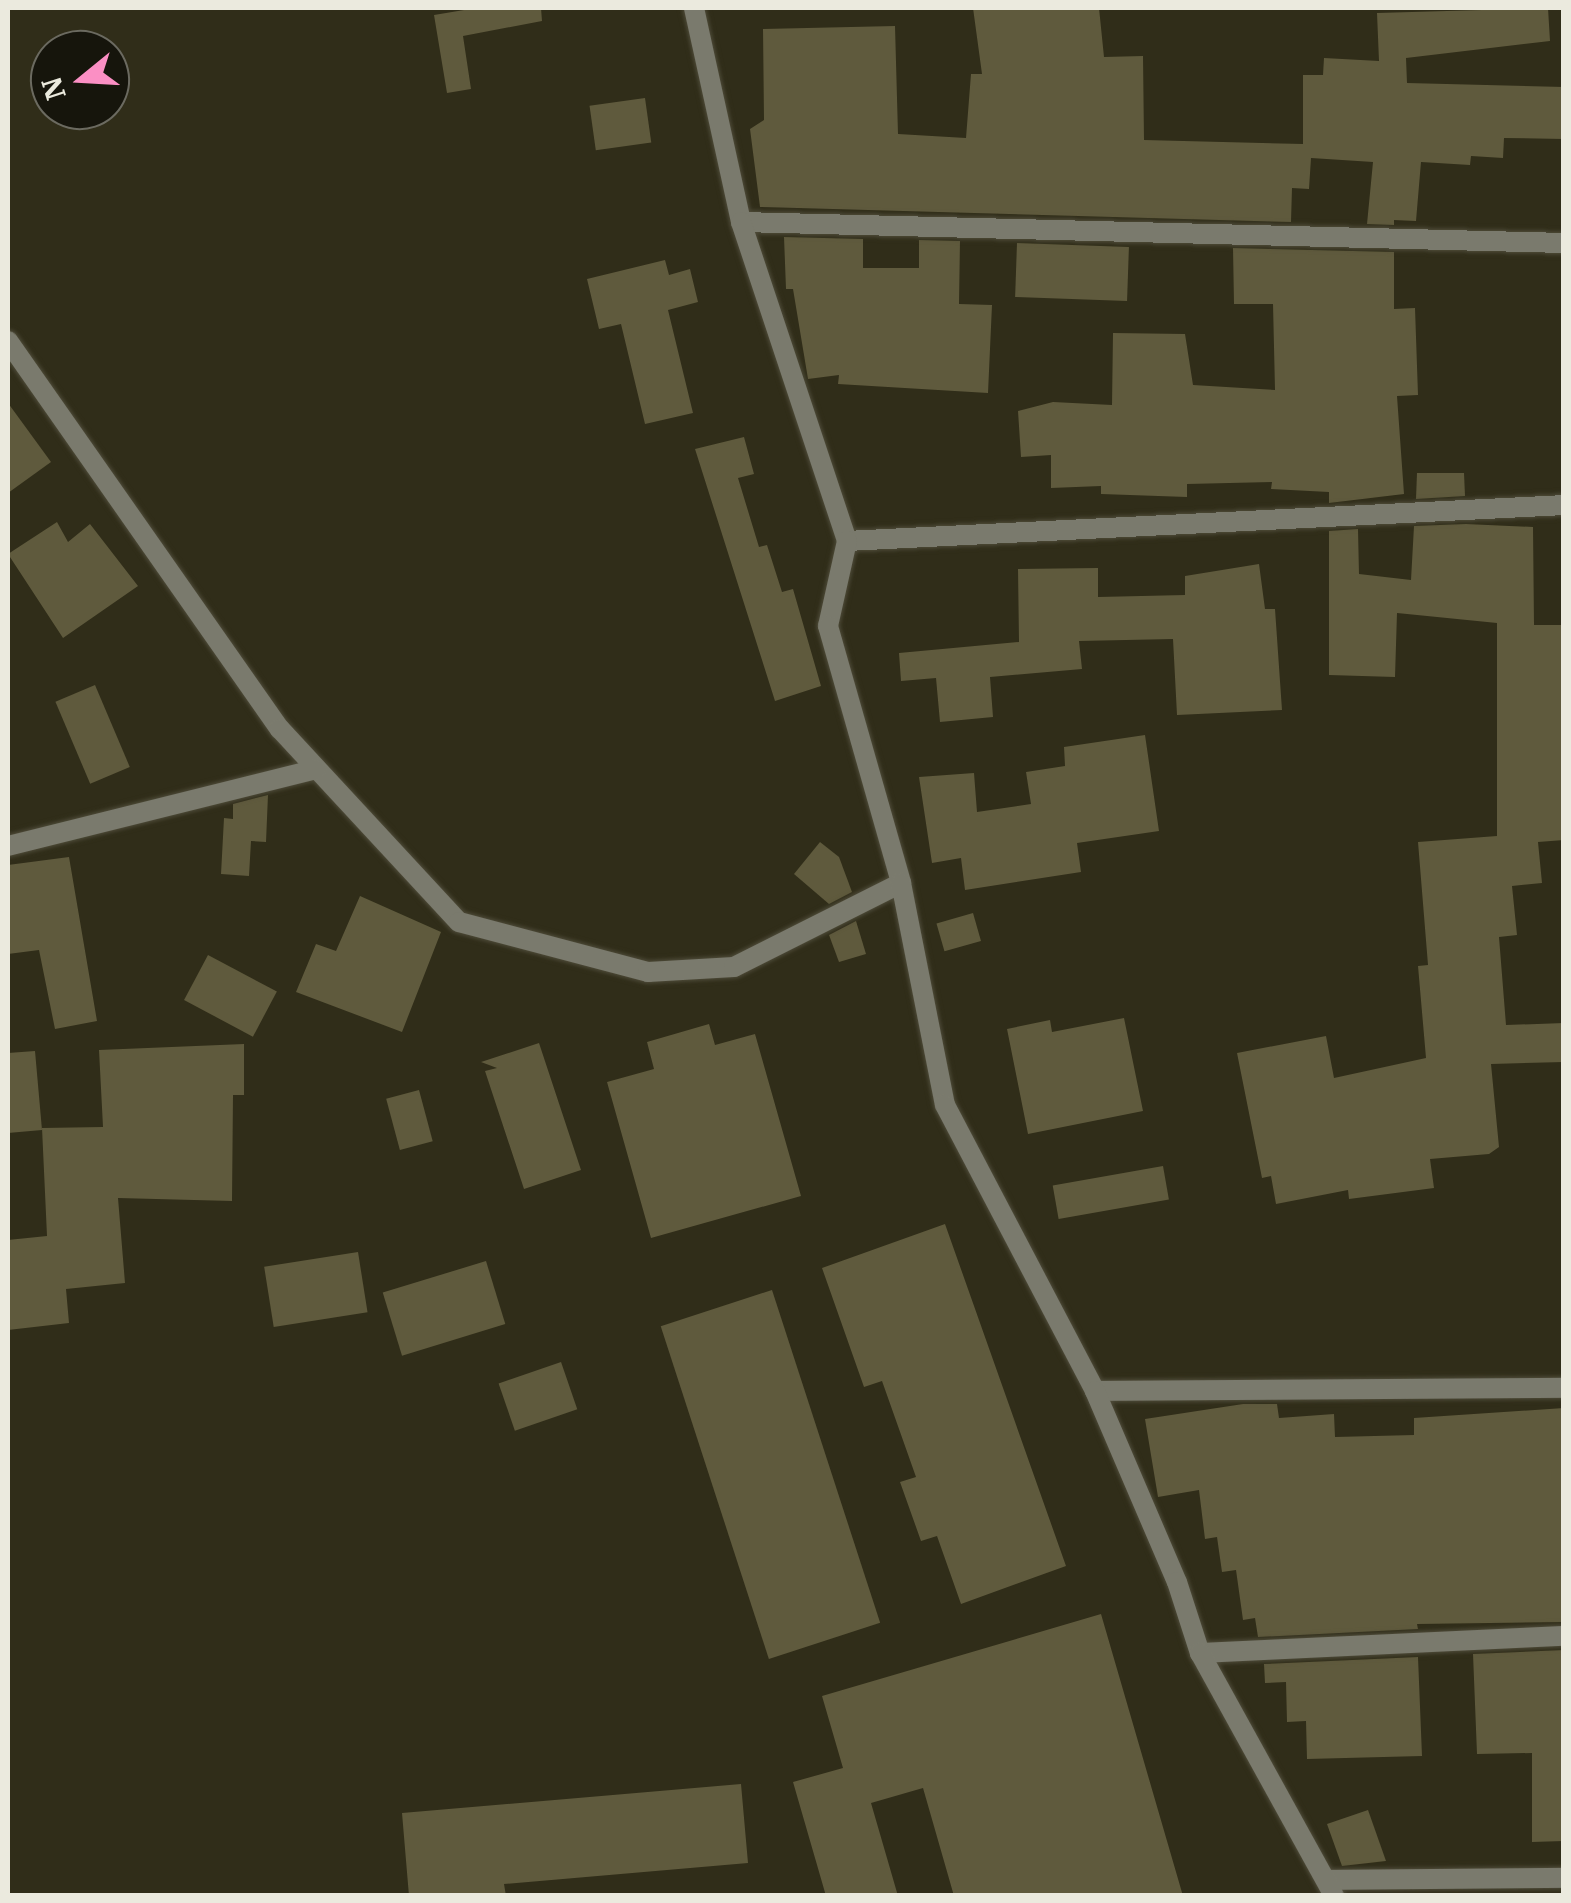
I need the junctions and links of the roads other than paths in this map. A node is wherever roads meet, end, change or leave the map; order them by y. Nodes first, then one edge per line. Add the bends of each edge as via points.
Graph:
1 (694, 8) edge
2 (740, 222) junction
3 (1564, 243) edge
4 (8, 341) edge
5 (1564, 505) edge
6 (847, 541) junction
7 (316, 769) junction
8 (8, 846) edge
9 (901, 883) junction
10 (1564, 1388) edge
11 (1095, 1391) junction
12 (1564, 1636) edge
13 (1200, 1653) junction
14 (1564, 1878) edge
15 (1331, 1888) edge

1 - 2 street
2 - 3 street
2 - 6 street
4 - 7 street via 280,729
5 - 6 street
6 - 9 street via 828,626
7 - 8 street
7 - 9 street via 458,922 648,972 734,967
9 - 11 street via 945,1105
10 - 11 street
11 - 13 street via 1177,1582
12 - 13 street
13 - 15 street
14 - 15 street

